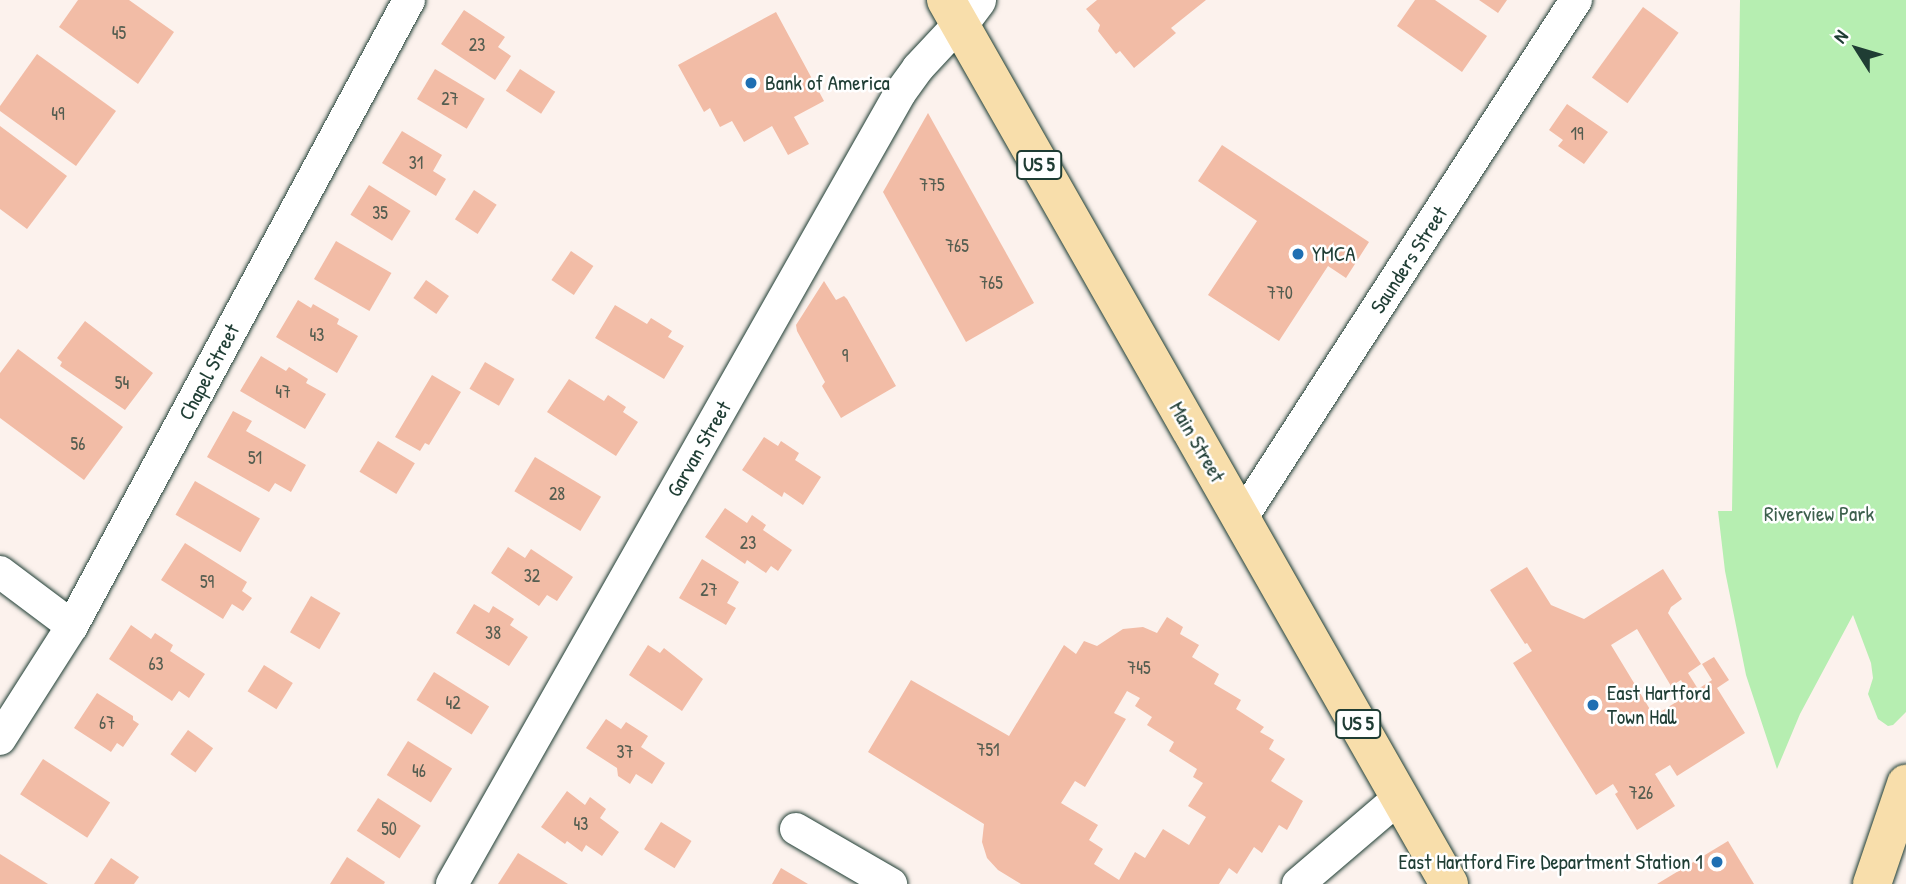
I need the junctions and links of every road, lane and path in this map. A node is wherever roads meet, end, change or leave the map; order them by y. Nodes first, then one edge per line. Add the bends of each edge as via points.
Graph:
1 (408, 0) edge
2 (1576, 0) edge
3 (961, 8) edge
4 (1241, 519) junction
5 (0, 572) edge
6 (72, 625) junction
7 (0, 739) edge
8 (1906, 784) edge
9 (1399, 797) junction
10 (796, 829) dead end
11 (452, 884) edge
12 (890, 884) edge
13 (1298, 884) edge
14 (1449, 884) edge
15 (1872, 884) edge

1 - 6 street, Chapel Street
2 - 4 street, Saunders Street
3 - 4 highway, Main Street / US 5
3 - 11 street, Garvan Street via 900,93
4 - 9 highway, Main Street / US 5
5 - 6 street
6 - 7 street, Chapel Street
8 - 15 highway
9 - 13 street
9 - 14 highway, Main Street / US 5
10 - 12 street

